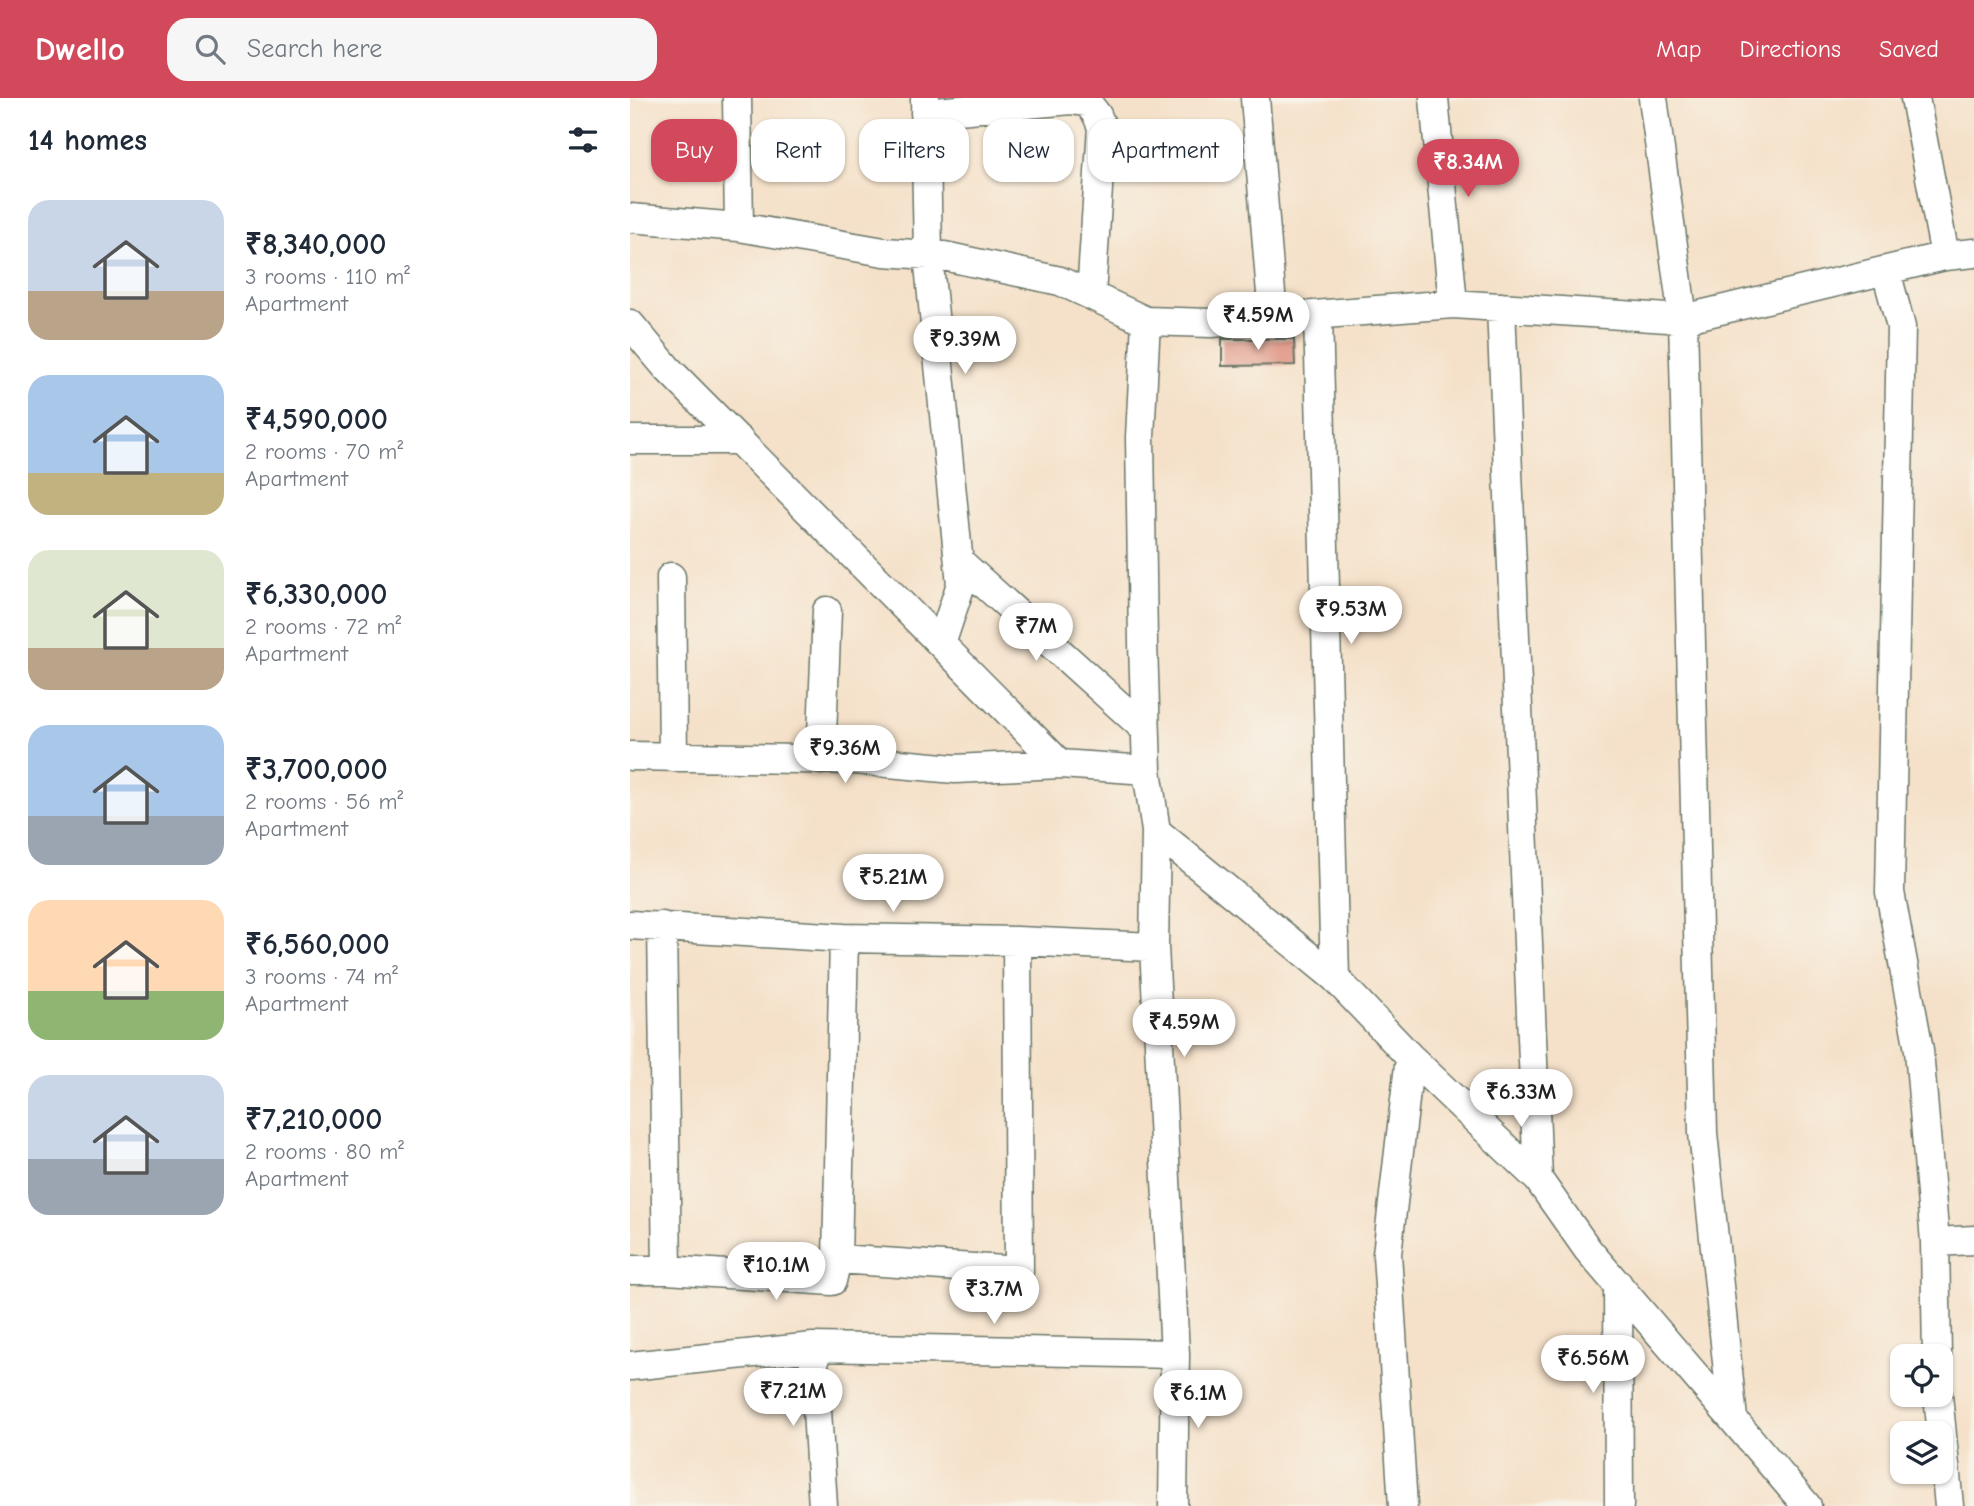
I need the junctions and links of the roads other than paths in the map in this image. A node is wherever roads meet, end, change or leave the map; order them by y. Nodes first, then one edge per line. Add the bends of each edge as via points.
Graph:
1 (737, 98) edge
2 (1255, 98) edge
3 (1434, 98) edge
4 (1653, 98) edge
5 (1915, 98) edge
6 (925, 106) edge
7 (630, 218) edge
8 (739, 227) junction
9 (1974, 253) edge
10 (928, 255) junction
11 (1945, 256) junction
12 (1886, 271) junction
13 (1091, 295) junction
14 (1453, 304) junction
15 (1502, 307) junction
16 (1318, 315) junction
17 (1273, 318) junction
18 (1683, 319) junction
19 (1146, 321) junction
20 (630, 324) edge
21 (630, 440) edge
22 (739, 440) junction
23 (959, 561) junction
24 (671, 577) dead end
25 (827, 611) dead end
26 (941, 644) junction
27 (1145, 729) junction
28 (630, 756) edge
29 (673, 757) junction
30 (821, 760) junction
31 (1060, 764) junction
32 (1147, 770) junction
33 (1156, 831) junction
34 (630, 925) edge
35 (662, 926) junction
36 (844, 938) junction
37 (1017, 941) junction
38 (1154, 947) junction
39 (1335, 978) junction
40 (1410, 1057) junction
41 (1538, 1179) junction
42 (1974, 1240) edge
43 (1935, 1242) junction
44 (838, 1259) junction
45 (630, 1270) edge
46 (667, 1270) junction
47 (1618, 1284) junction
48 (1937, 1344) edge
49 (813, 1347) junction
50 (1175, 1354) junction
51 (630, 1366) edge
52 (1939, 1407) edge
53 (1732, 1419) junction
54 (823, 1506) edge
55 (1173, 1506) edge
56 (1403, 1506) edge
57 (1619, 1506) edge
58 (1807, 1506) edge
59 (1949, 1506) edge

1 - 8 street
2 - 17 street
3 - 14 street
4 - 18 street
5 - 11 street
6 - 10 street
6 - 13 street via 1087,102 1102,127
7 - 8 street
8 - 10 street
9 - 11 street
10 - 13 street via 1060,281
10 - 23 street
11 - 12 street
12 - 18 street
12 - 43 street via 1901,327 1890,892 1919,1050
13 - 19 street
14 - 15 street
14 - 16 street
15 - 18 street
15 - 41 street
16 - 17 street
16 - 39 street
17 - 19 street via 1211,323
18 - 53 street via 1703,1133
19 - 27 street via 1140,437
20 - 22 street
21 - 22 street
22 - 26 street
23 - 26 street via 961,584
23 - 27 street
24 - 29 street
25 - 30 street
26 - 31 street
27 - 32 street
28 - 29 street
29 - 30 street
30 - 31 street via 955,769
31 - 32 street
32 - 33 street
33 - 38 street
33 - 39 street
34 - 35 street
35 - 36 street
35 - 46 street
36 - 37 street
36 - 44 street
37 - 38 street
37 - 44 street via 1019,1272
38 - 50 street
39 - 40 street
40 - 41 street
40 - 56 street via 1387,1254
41 - 47 street
42 - 43 street
43 - 48 street
44 - 46 street via 832,1281
45 - 46 street
47 - 53 street
47 - 57 street
49 - 50 street
49 - 51 street
49 - 54 street
50 - 55 street
52 - 59 street
53 - 58 street

